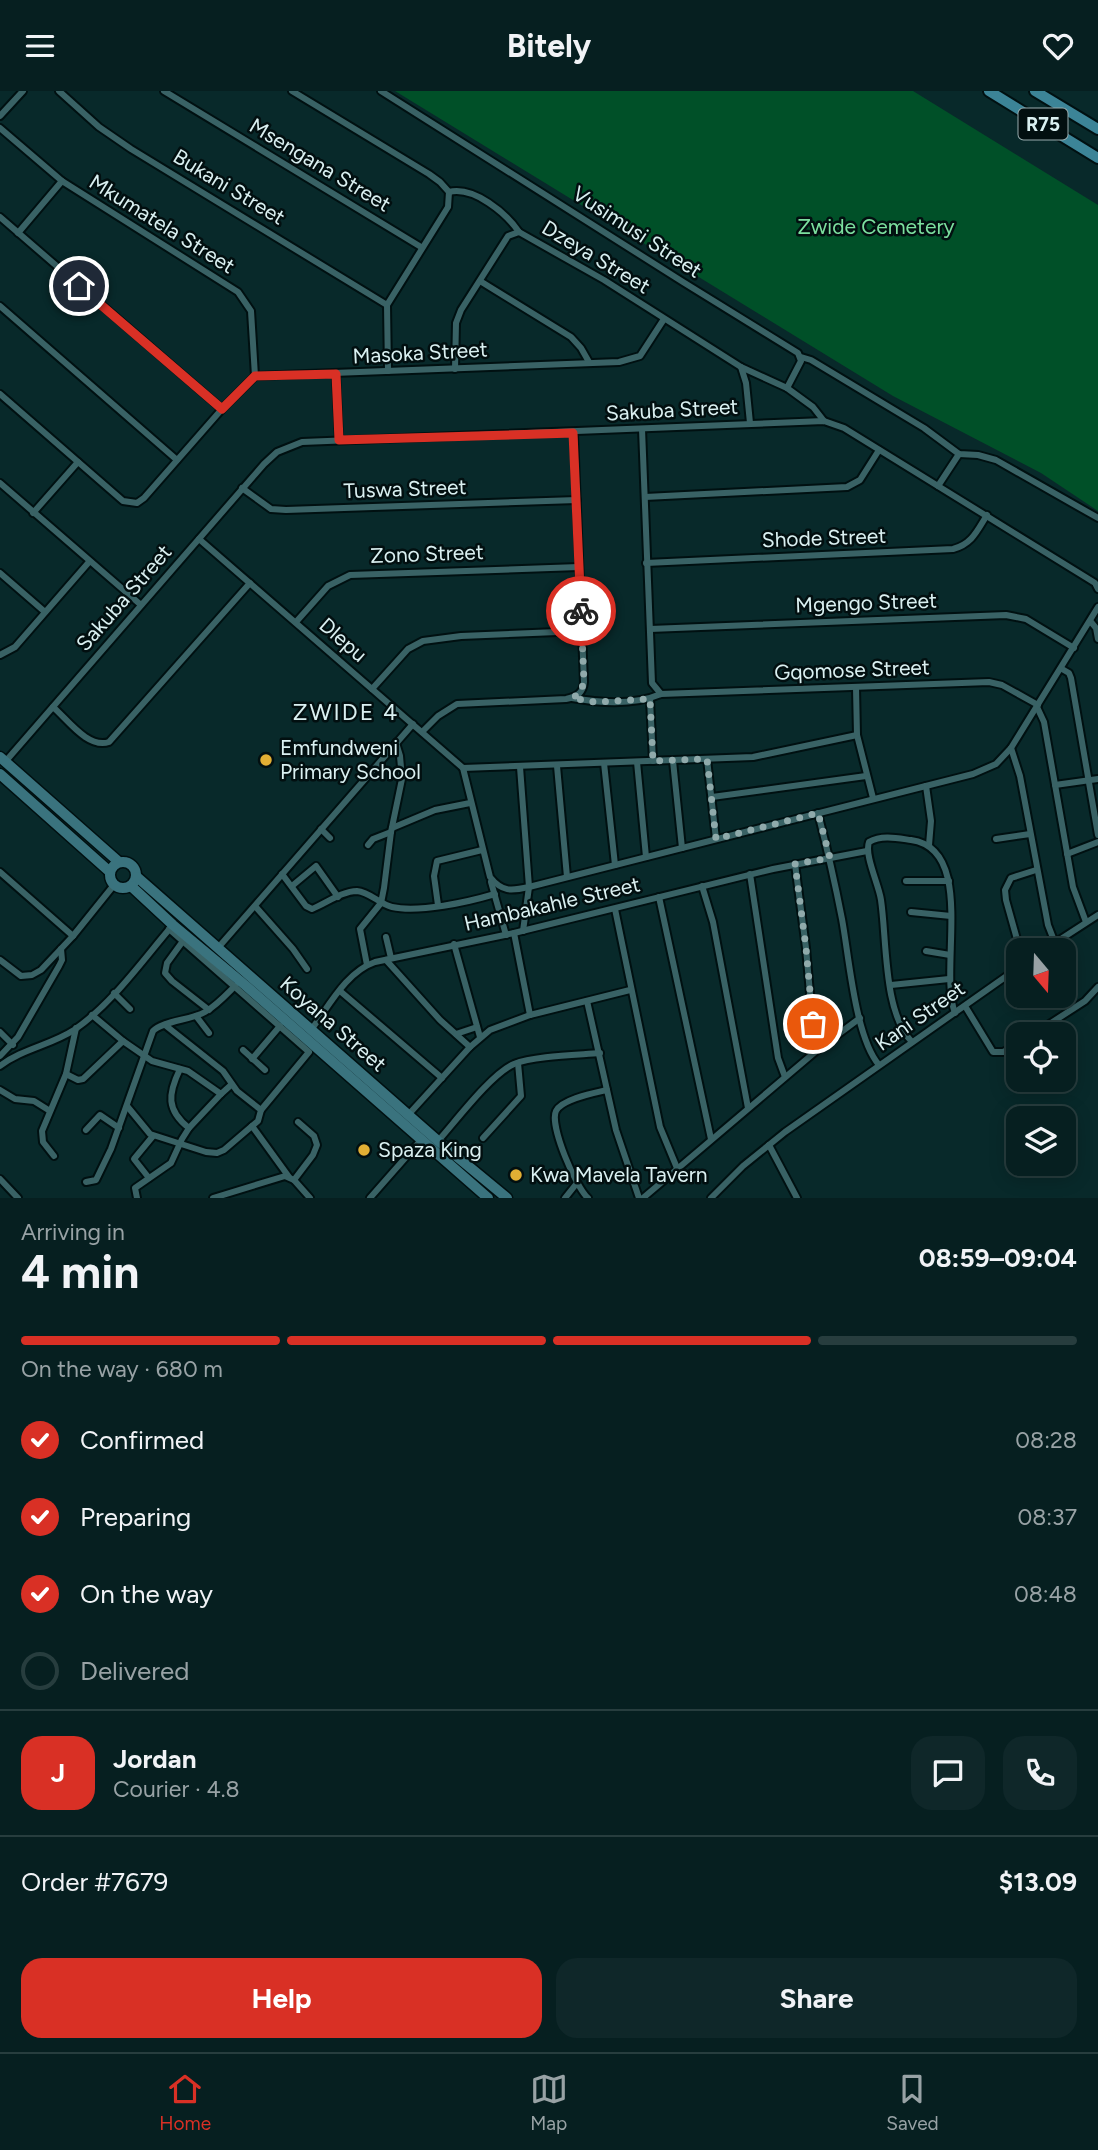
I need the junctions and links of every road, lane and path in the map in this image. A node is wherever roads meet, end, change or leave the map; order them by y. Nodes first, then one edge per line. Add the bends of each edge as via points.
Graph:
1 (23, 91) edge
2 (59, 91) edge
3 (164, 91) edge
4 (292, 91) edge
5 (381, 91) edge
6 (989, 91) edge
7 (1035, 91) edge
8 (0, 116) edge
9 (0, 128) edge
10 (1098, 129) edge
11 (1098, 158) edge
12 (62, 181) junction
13 (448, 190) junction
14 (0, 218) edge
15 (519, 232) junction
16 (18, 233) junction
17 (421, 247) junction
18 (480, 281) junction
19 (387, 305) junction
20 (0, 306) edge
21 (664, 319) junction
22 (801, 357) junction
23 (589, 362) junction
24 (741, 367) junction
25 (455, 369) junction
26 (388, 371) junction
27 (336, 374) junction
28 (255, 376) junction
29 (787, 388) junction
30 (0, 394) edge
31 (222, 409) junction
32 (824, 421) junction
33 (750, 423) junction
34 (642, 429) junction
35 (573, 433) junction
36 (339, 440) junction
37 (879, 450) junction
38 (959, 454) junction
39 (177, 460) junction
40 (78, 462) junction
41 (0, 483) edge
42 (938, 486) junction
43 (242, 488) junction
44 (645, 497) junction
45 (577, 500) junction
46 (33, 513) junction
47 (986, 515) junction
48 (1098, 519) edge
49 (199, 539) junction
50 (89, 562) junction
51 (646, 563) junction
52 (579, 567) junction
53 (0, 573) edge
54 (250, 583) junction
55 (1098, 590) edge
56 (141, 605) junction
57 (1098, 607) edge
58 (45, 612) junction
59 (296, 622) junction
60 (1091, 622) junction
61 (650, 629) junction
62 (582, 631) junction
63 (1098, 639) edge
64 (1074, 648) junction
65 (0, 655) edge
66 (1062, 669) junction
67 (856, 688) junction
68 (372, 689) junction
69 (662, 694) junction
70 (569, 699) junction
71 (650, 699) junction
72 (1038, 706) junction
73 (53, 707) junction
74 (413, 724) junction
75 (422, 732) junction
76 (857, 735) junction
77 (396, 743) junction
78 (1011, 748) junction
79 (707, 759) junction
80 (3, 760) edge
81 (653, 761) junction
82 (673, 761) junction
83 (637, 762) junction
84 (604, 763) junction
85 (557, 766) junction
86 (520, 767) junction
87 (463, 768) junction
88 (0, 774) edge
89 (866, 776) junction
90 (1098, 779) edge
91 (1088, 781) junction
92 (1055, 785) junction
93 (926, 786) junction
94 (712, 797) junction
95 (873, 798) junction
96 (470, 803) junction
97 (818, 813) junction
98 (321, 829) junction
99 (392, 830) junction
100 (1030, 834) junction
101 (1098, 835) edge
102 (330, 838) dead end
103 (716, 839) junction
104 (996, 839) dead end
105 (1098, 842) edge
106 (368, 845) dead end
107 (929, 845) junction
108 (682, 848) junction
109 (867, 848) junction
110 (482, 850) junction
111 (1067, 854) junction
112 (646, 857) junction
113 (830, 858) junction
114 (119, 862) junction
115 (795, 864) junction
116 (615, 865) junction
117 (1036, 870) junction
118 (0, 872) edge
119 (110, 872) junction
120 (282, 874) junction
121 (750, 874) junction
122 (490, 877) junction
123 (567, 877) junction
124 (134, 881) junction
125 (906, 881) dead end
126 (949, 881) junction
127 (114, 885) junction
128 (292, 886) junction
129 (702, 886) junction
130 (529, 887) junction
131 (495, 894) junction
132 (338, 897) junction
133 (659, 897) junction
134 (381, 903) junction
135 (438, 905) junction
136 (255, 906) junction
137 (615, 909) junction
138 (911, 912) dead end
139 (1098, 915) edge
140 (951, 916) junction
141 (1086, 922) junction
142 (171, 927) junction
143 (523, 931) junction
144 (514, 933) junction
145 (506, 935) junction
146 (73, 936) junction
147 (386, 937) dead end
148 (1017, 938) edge
149 (1053, 938) edge
150 (1062, 938) edge
151 (183, 941) junction
152 (454, 944) junction
153 (61, 949) junction
154 (217, 949) junction
155 (926, 951) dead end
156 (950, 955) junction
157 (388, 959) junction
158 (0, 960) edge
159 (367, 965) junction
160 (307, 969) dead end
161 (1006, 977) edge
162 (949, 979) junction
163 (891, 985) junction
164 (235, 986) junction
165 (1098, 987) edge
166 (630, 990) junction
167 (340, 991) junction
168 (114, 993) junction
169 (587, 1001) junction
170 (965, 1006) junction
171 (130, 1009) dead end
172 (209, 1010) junction
173 (955, 1013) junction
174 (92, 1015) junction
175 (530, 1015) junction
176 (196, 1016) junction
177 (860, 1018) junction
178 (1053, 1022) edge
179 (164, 1024) junction
180 (280, 1026) junction
181 (477, 1027) junction
182 (76, 1028) junction
183 (311, 1030) junction
184 (0, 1031) edge
185 (209, 1033) dead end
186 (456, 1034) junction
187 (480, 1037) junction
188 (123, 1041) junction
189 (912, 1042) junction
190 (13, 1045) junction
191 (470, 1047) junction
192 (821, 1047) junction
193 (243, 1050) dead end
194 (1006, 1051) edge
195 (600, 1053) junction
196 (0, 1056) edge
197 (143, 1056) junction
198 (252, 1059) junction
199 (518, 1063) junction
200 (879, 1065) junction
201 (0, 1066) edge
202 (180, 1069) junction
203 (265, 1070) dead end
204 (66, 1074) junction
205 (785, 1077) junction
206 (442, 1078) junction
207 (231, 1085) junction
208 (0, 1090) edge
209 (607, 1090) junction
210 (221, 1094) junction
211 (127, 1106) junction
212 (748, 1108) junction
213 (261, 1110) junction
214 (50, 1111) junction
215 (409, 1114) junction
216 (299, 1122) dead end
217 (252, 1126) junction
218 (119, 1128) junction
219 (189, 1129) junction
220 (86, 1130) dead end
221 (153, 1136) junction
222 (483, 1138) dead end
223 (711, 1139) junction
224 (421, 1140) junction
225 (438, 1141) junction
226 (179, 1145) junction
227 (769, 1145) junction
228 (54, 1156) dead end
229 (677, 1168) junction
230 (149, 1178) junction
231 (291, 1178) junction
232 (0, 1179) edge
233 (86, 1182) dead end
234 (577, 1183) junction
235 (18, 1198) edge
236 (137, 1198) edge
237 (212, 1198) edge
238 (310, 1198) edge
239 (370, 1198) edge
240 (488, 1198) edge
241 (507, 1198) edge
242 (565, 1198) edge
243 (588, 1198) edge
244 (641, 1198) edge
245 (711, 1198) edge
246 (797, 1198) edge

1 - 8 street
2 - 19 street, Bukani Street via 131,149
3 - 17 street, Msengana Street
4 - 13 street
5 - 22 street, Vusimusi Street
6 - 11 main road, R75
7 - 10 main road, R75
9 - 12 street, Mkumatela Street
12 - 16 street
12 - 28 street, Mkumatela Street via 238,292 251,311
13 - 15 street via 474,196 512,221
13 - 17 street via 448,207
14 - 16 street
15 - 18 street, Dzeya Street via 508,236
15 - 21 street, Dzeya Street
16 - 31 street
17 - 19 street
18 - 23 street via 571,337
18 - 25 street, Dzeya Street via 456,323
19 - 26 street
20 - 39 street
21 - 23 street, Masoka Street via 640,356 619,362
21 - 24 street, Dzeya Street
22 - 29 street
22 - 38 street, Vusimusi Street via 924,428
23 - 25 street, Masoka Street
24 - 29 street, Dzeya Street
24 - 33 street
25 - 26 street, Masoka Street
26 - 27 street, Masoka Street
27 - 28 street, Masoka Street
27 - 36 street
28 - 31 street
29 - 32 street
30 - 40 street
31 - 39 street
32 - 33 street, Sakuba Street
32 - 37 street, Sakuba Street
33 - 34 street, Sakuba Street
34 - 35 street, Sakuba Street
34 - 44 street
35 - 36 street, Sakuba Street
35 - 45 street
36 - 43 street, Sakuba Street via 302,442 284,449
37 - 42 street, Sakuba Street
37 - 44 street via 860,480 847,487
38 - 42 street
38 - 48 street via 996,460
39 - 40 street via 144,498 133,503 123,502
40 - 46 street
41 - 46 street
42 - 47 street, Sakuba Street
43 - 45 street, Tuswa Street via 271,509 286,510
43 - 49 street, Sakuba Street
44 - 51 street
45 - 52 street
46 - 50 street
47 - 51 street, Shode Street via 974,537 953,549
47 - 55 street, Sakuba Street via 1087,577
49 - 54 street, Dlepu
49 - 56 street, Sakuba Street
50 - 56 street
50 - 58 street
51 - 61 street
52 - 59 street, Zono Street via 349,575 328,586
52 - 62 street
53 - 58 street
54 - 59 street, Dlepu
54 - 73 street via 109,742 90,741
56 - 73 street, Sakuba Street
57 - 60 street
58 - 65 street via 15,647
59 - 68 street, Dlepu
60 - 63 street
60 - 64 street
61 - 64 street, Mgengo Street via 1006,615 1026,619
61 - 69 street via 652,683
62 - 68 street via 433,638 408,649
62 - 70 street via 584,687
64 - 66 street
66 - 72 street
66 - 91 street via 1071,678
67 - 69 street, Gqomose Street
67 - 72 street, Gqomose Street via 989,682
67 - 76 street
68 - 74 street, Dlepu
69 - 71 street
70 - 71 street
70 - 75 street via 457,704
71 - 81 street
72 - 78 street
72 - 92 street
73 - 80 street, Sakuba Street
74 - 75 street, Dlepu
74 - 77 street
75 - 87 street, Dlepu
76 - 79 street via 753,757
76 - 89 street
77 - 98 street
77 - 99 street via 402,779
78 - 93 street via 985,770
78 - 100 street
79 - 82 street
79 - 94 street
80 - 114 main road, Koyana Street
81 - 82 street
81 - 83 street
82 - 108 street
83 - 84 street
83 - 112 street
84 - 85 street
84 - 116 street
85 - 86 street
85 - 123 street
86 - 87 street
86 - 130 street
87 - 96 street
88 - 119 main road
89 - 94 street
89 - 95 street
90 - 91 street
91 - 92 street
91 - 101 street
92 - 111 street
93 - 95 street
93 - 107 street
94 - 103 street
95 - 97 street
96 - 99 street via 435,810
96 - 110 street
97 - 103 street
97 - 113 street
98 - 102 street
98 - 120 street
99 - 106 street
99 - 134 street
100 - 104 street
100 - 117 street
103 - 108 street
105 - 111 street
107 - 109 street via 886,837 873,840
107 - 126 street
108 - 112 street
109 - 113 street, Hambakahle Street
109 - 163 street via 881,899
110 - 122 street
110 - 135 street via 437,862
111 - 141 street
112 - 116 street
113 - 115 street, Hambakahle Street
113 - 177 street
114 - 119 main road
114 - 124 main road, Koyana Street via 132,864
115 - 121 street, Hambakahle Street
115 - 192 street via 811,1016
116 - 123 street
117 - 148 street via 1011,878 1005,890
117 - 149 street
118 - 146 street
119 - 127 main road
120 - 128 street
120 - 136 street
121 - 129 street, Hambakahle Street
121 - 205 street via 778,1058
122 - 130 street via 503,889
122 - 131 street
123 - 130 street
124 - 127 main road via 122,889
124 - 142 main road, Koyana Street
124 - 154 main road, Koyana Street
125 - 126 street
126 - 140 street
127 - 146 street
128 - 132 street via 312,909
128 - 132 street via 319,863
129 - 133 street, Hambakahle Street
129 - 212 street
130 - 143 street
131 - 135 street
131 - 145 street
132 - 134 street via 360,892
133 - 137 street, Hambakahle Street
133 - 223 street
134 - 135 street via 396,908
134 - 159 street via 360,929
136 - 154 street
136 - 160 street
137 - 143 street, Hambakahle Street
137 - 166 street
138 - 140 street
139 - 141 street
140 - 156 street
141 - 150 street
142 - 151 street
142 - 168 street
142 - 224 main road, Koyana Street via 245,985
143 - 144 street, Hambakahle Street
144 - 145 street, Hambakahle Street
144 - 175 street
145 - 152 street, Hambakahle Street
146 - 153 street
147 - 157 street
151 - 164 street
151 - 172 street via 165,973
152 - 157 street, Hambakahle Street
152 - 181 street
153 - 158 street via 32,975 16,974
153 - 190 street via 62,960
154 - 183 main road, Koyana Street
155 - 156 street
156 - 162 street
157 - 159 street, Hambakahle Street
157 - 186 street via 433,1014
159 - 167 street, Hambakahle Street
161 - 170 street, Kani Street
162 - 163 street
162 - 173 street
163 - 189 street via 900,1025
164 - 172 street
164 - 180 street
165 - 178 street
166 - 169 street
166 - 229 street via 660,1128
167 - 183 street, Hambakahle Street
167 - 206 street
168 - 171 street
168 - 174 street
169 - 175 street
169 - 195 street
170 - 173 street, Kani Street
170 - 194 street via 993,1052
172 - 176 street
173 - 189 street, Kani Street
174 - 182 street
174 - 188 street
175 - 187 street
176 - 179 street
176 - 185 street
177 - 192 street
177 - 200 street
179 - 197 street via 153,1031
179 - 207 street via 223,1071
180 - 198 street
180 - 213 street via 309,1053
181 - 186 street
181 - 187 street
182 - 201 street
182 - 204 street
183 - 215 main road, Koyana Street
184 - 190 street
186 - 191 street
187 - 191 street
188 - 197 street
188 - 204 street via 82,1080
189 - 200 street, Kani Street
190 - 196 street
191 - 206 street
192 - 205 street
193 - 198 street
195 - 199 street
195 - 209 street
197 - 202 street
197 - 211 street
198 - 203 street
199 - 222 street via 521,1096
199 - 225 street via 497,1076
200 - 227 street, Kani Street
202 - 210 street
202 - 219 street via 171,1100 176,1117
204 - 214 street
205 - 212 street
206 - 215 street
207 - 210 street
207 - 213 street
208 - 214 street
209 - 234 street via 568,1101 554,1115
209 - 244 street
210 - 219 street
211 - 218 street
211 - 221 street
212 - 223 street
213 - 217 street
214 - 228 street via 41,1136
215 - 225 main road, Koyana Street
216 - 231 street via 317,1145
217 - 226 street via 216,1153
217 - 231 street
218 - 220 street via 100,1115
218 - 233 street via 99,1176
219 - 226 street
221 - 226 street
221 - 230 street via 134,1159
223 - 229 street
224 - 239 street
224 - 240 main road, Koyana Street
225 - 241 main road, Koyana Street
226 - 230 street via 171,1163
227 - 245 street, Kani Street
227 - 246 street
229 - 244 street
230 - 236 street via 135,1188
231 - 237 street
231 - 238 street
232 - 235 street
234 - 242 street
234 - 243 street

